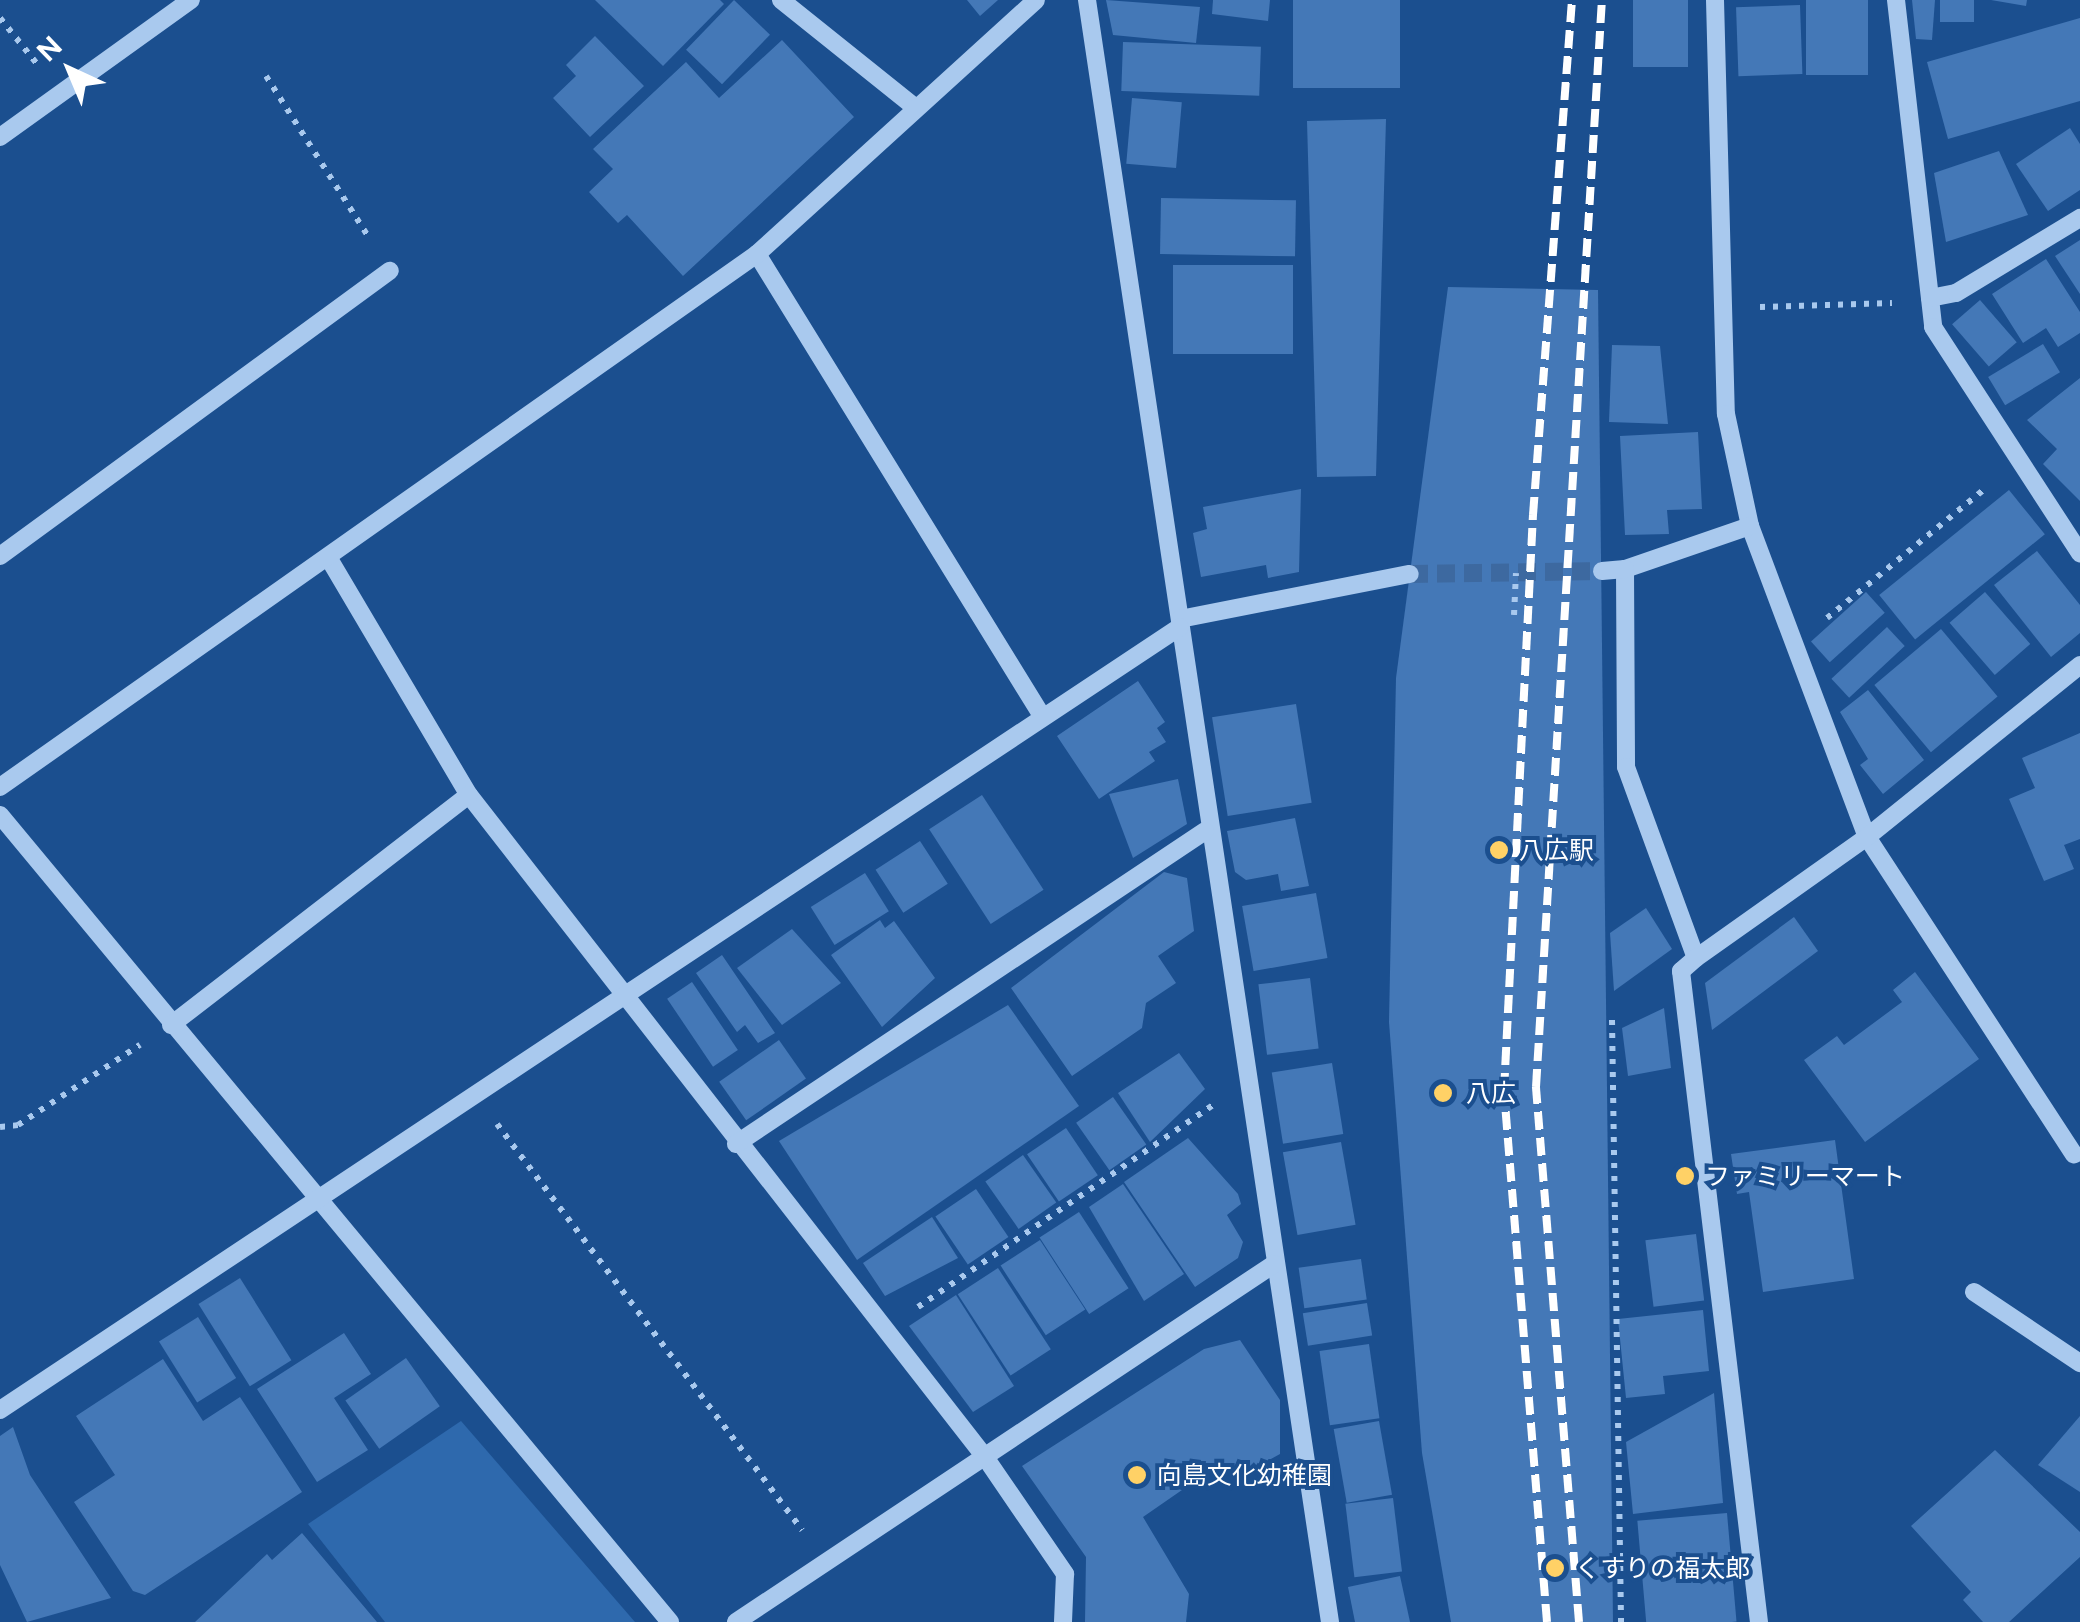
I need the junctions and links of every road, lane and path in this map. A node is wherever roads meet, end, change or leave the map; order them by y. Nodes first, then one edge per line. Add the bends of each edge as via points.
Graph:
1 (190, 0) edge
2 (781, 0) edge
3 (1036, 0) edge
4 (1087, 0) edge
5 (1715, 0) edge
6 (1896, 0) edge
7 (0, 18) edge
8 (266, 76) dead end
9 (61, 93) junction
10 (912, 105) junction
11 (0, 138) edge
12 (2080, 218) edge
13 (756, 254) junction
14 (390, 271) joint
15 (1930, 300) junction
16 (1724, 308) junction
17 (2020, 463) junction
18 (1750, 526) junction
19 (2080, 552) edge
20 (0, 556) edge
21 (328, 557) junction
22 (1625, 569) junction
23 (1602, 571) tunnel mouth
24 (1516, 573) dead end
25 (1410, 574) tunnel mouth
26 (1514, 615) dead end
27 (1180, 623) junction
28 (1795, 645) junction
29 (2080, 665) edge
30 (1042, 716) junction
31 (0, 787) edge
32 (469, 795) junction
33 (0, 816) edge
34 (1205, 831) junction
35 (1867, 838) junction
36 (1696, 958) junction
37 (620, 994) junction
38 (1612, 1020) dead end
39 (170, 1025) junction
40 (1245, 1083) junction
41 (472, 1091) junction
42 (0, 1127) edge
43 (736, 1144) junction
44 (2074, 1154) dead end
45 (317, 1196) junction
46 (1274, 1264) junction
47 (1974, 1292) dead end
48 (884, 1330) junction
49 (2080, 1363) edge
50 (0, 1410) edge
51 (986, 1457) junction
52 (827, 1563) junction
53 (670, 1622) edge
54 (736, 1622) edge
55 (1063, 1622) edge
56 (1330, 1622) edge
57 (1621, 1622) edge
58 (1759, 1622) edge

1 - 9 street
2 - 10 street
3 - 10 street
4 - 27 street
5 - 16 street
6 - 15 street
7 - 9 path
8 - 14 path
9 - 11 street
10 - 13 street
12 - 15 street via 1956,293
13 - 21 street
13 - 30 street
14 - 20 street
15 - 16 path
15 - 17 street via 1933,327
16 - 18 street via 1726,414
17 - 19 street
17 - 28 path
18 - 22 street
18 - 28 street
21 - 31 street
21 - 32 street
22 - 23 street
22 - 36 street via 1626,767
24 - 26 path
25 - 27 street
27 - 30 street
27 - 34 street
28 - 35 street
29 - 35 street
30 - 37 street
32 - 37 street
32 - 39 street
33 - 39 street
34 - 40 street
34 - 43 street
35 - 36 street
35 - 44 street
36 - 58 street via 1682,972
37 - 41 street
37 - 43 street
38 - 57 path
39 - 42 path via 18,1126
39 - 45 street
40 - 46 street
40 - 48 path
41 - 45 street
41 - 52 path
43 - 48 street
45 - 50 street
45 - 53 street
46 - 51 street
46 - 56 street
47 - 49 street
48 - 51 street
51 - 52 street
51 - 55 street via 1065,1574
52 - 54 street

